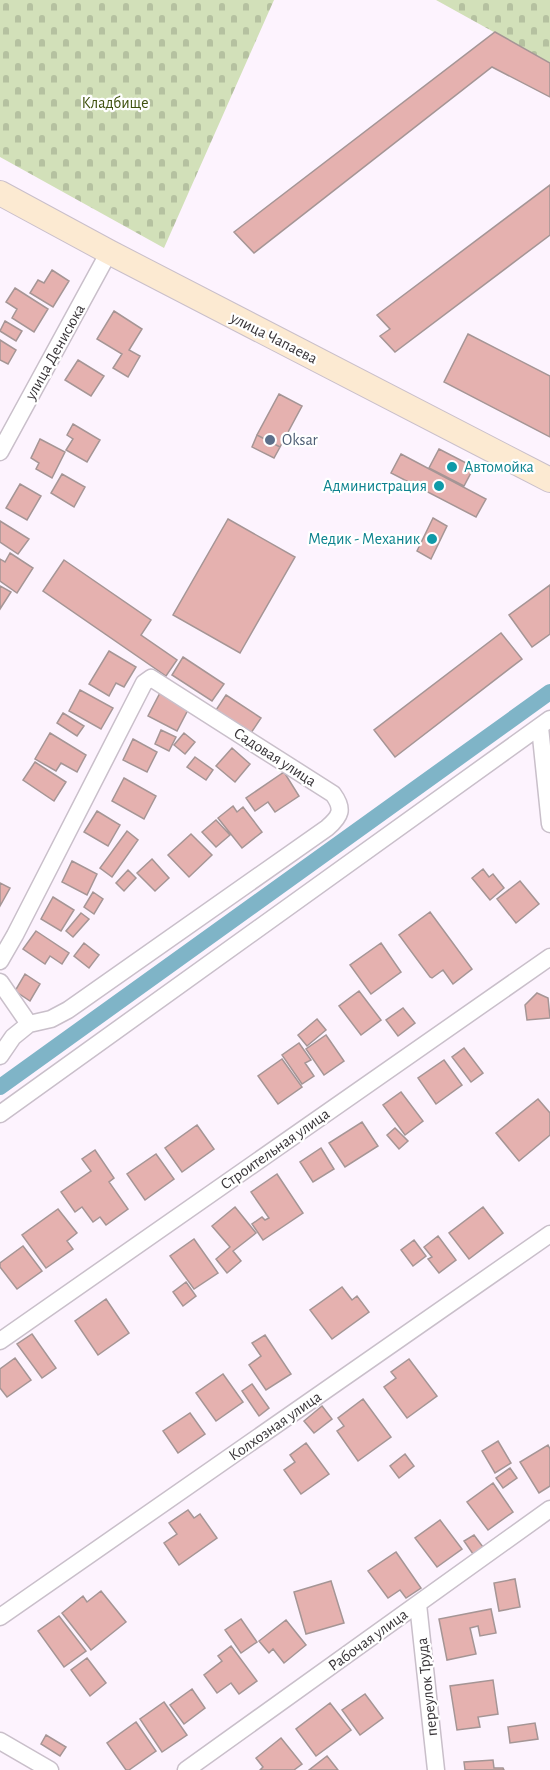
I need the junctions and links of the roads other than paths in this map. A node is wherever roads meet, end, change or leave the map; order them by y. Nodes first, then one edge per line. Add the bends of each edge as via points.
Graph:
1 (0, 194) edge
2 (109, 252) junction
3 (0, 452) edge
4 (550, 480) edge
5 (545, 723) edge
6 (550, 824) edge
7 (7, 931) edge
8 (550, 957) edge
9 (0, 961) edge
10 (0, 982) edge
11 (28, 1024) junction
12 (0, 1056) edge
13 (0, 1114) edge
14 (550, 1234) edge
15 (0, 1341) edge
16 (550, 1509) edge
17 (418, 1604) junction
18 (0, 1617) edge
19 (0, 1741) edge
20 (50, 1770) edge
21 (186, 1770) edge
22 (436, 1770) edge

1 - 2 street, улица Чапаева
2 - 3 street, улица Денисюка
2 - 4 street, улица Чапаева
5 - 6 street
5 - 13 street
7 - 9 street, Садовая улица
7 - 11 street, Садовая улица via 144,683 151,678 333,794 339,802 337,820 327,828 68,1010
8 - 15 street, Строительная улица
10 - 11 street
11 - 12 street
14 - 18 street, Колхозная улица
16 - 17 street, Рабочая улица
17 - 21 street, Рабочая улица
17 - 22 street, переулок Труда
19 - 20 street

